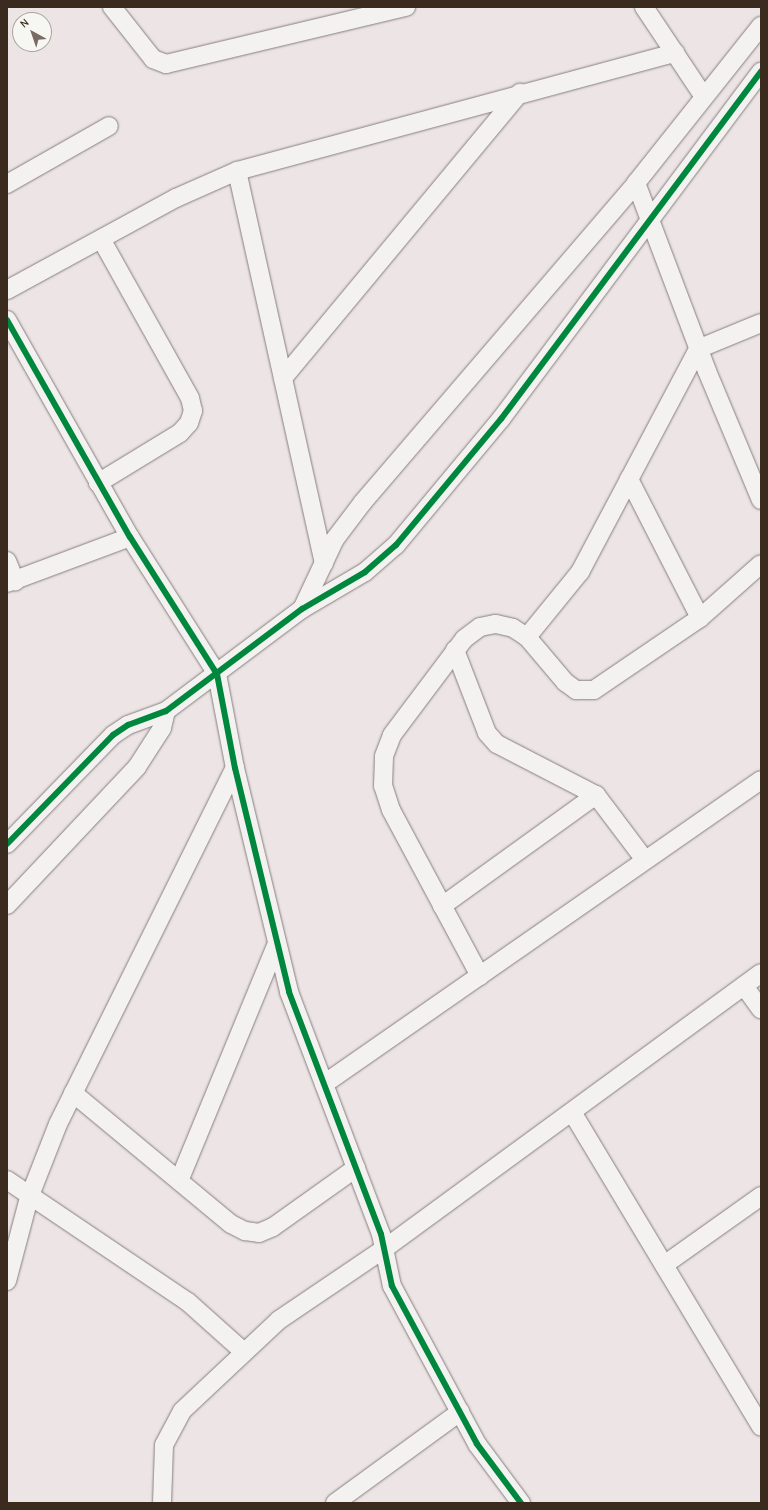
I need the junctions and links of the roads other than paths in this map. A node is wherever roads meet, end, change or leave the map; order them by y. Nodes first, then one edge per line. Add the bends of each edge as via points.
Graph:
1 (112, 7) edge
2 (129, 7) edge
3 (406, 7) edge
4 (644, 7) edge
5 (351, 13) edge
6 (761, 26) edge
7 (136, 37) junction
8 (675, 53) junction
9 (761, 72) edge
10 (520, 93) junction
11 (704, 97) junction
12 (109, 126) dead end
13 (237, 171) junction
14 (636, 183) junction
15 (7, 184) edge
16 (649, 218) junction
17 (101, 239) junction
18 (7, 290) edge
19 (7, 320) edge
20 (761, 323) edge
21 (698, 349) junction
22 (283, 378) junction
23 (629, 479) junction
24 (98, 483) junction
25 (761, 500) edge
26 (130, 537) junction
27 (7, 561) edge
28 (324, 563) junction
29 (761, 564) edge
30 (11, 582) edge
31 (302, 609) junction
32 (700, 618) junction
33 (527, 637) junction
34 (455, 650) junction
35 (217, 674) junction
36 (166, 711) junction
37 (235, 768) junction
38 (761, 780) edge
39 (596, 795) junction
40 (7, 844) edge
41 (645, 860) junction
42 (7, 905) edge
43 (442, 906) junction
44 (277, 943) junction
45 (761, 973) edge
46 (480, 976) junction
47 (744, 986) junction
48 (761, 1009) edge
49 (324, 1084) junction
50 (73, 1093) junction
51 (572, 1112) junction
52 (356, 1168) junction
53 (7, 1180) edge
54 (179, 1181) junction
55 (761, 1196) edge
56 (29, 1198) junction
57 (384, 1249) junction
58 (664, 1265) junction
59 (7, 1281) edge
60 (244, 1352) junction
61 (460, 1412) junction
62 (761, 1427) edge
63 (162, 1503) edge
64 (335, 1503) edge
65 (521, 1503) edge

1 - 7 street
2 - 7 street
3 - 5 street
4 - 8 street
5 - 7 street via 171,64 153,59
6 - 11 street
8 - 10 street
8 - 11 street
9 - 16 street
10 - 13 street
10 - 22 street
11 - 14 street
12 - 15 street
13 - 17 street
13 - 22 street
14 - 16 street
14 - 28 street via 363,502 335,539
16 - 21 street
16 - 31 street via 501,419 396,545 365,572
17 - 18 street
17 - 24 street via 190,398 193,410 189,424 180,433
19 - 24 street
20 - 21 street
21 - 23 street
21 - 25 street
22 - 28 street
23 - 32 street
23 - 33 street via 580,572
24 - 26 street
26 - 30 street
26 - 35 street
27 - 30 street
28 - 31 street
29 - 32 street
31 - 35 street
32 - 33 street via 594,690 576,690 565,682
33 - 34 street via 496,624 480,627
34 - 39 street via 479,718 497,744
34 - 43 street via 392,735 384,756 383,786 391,810
35 - 36 street
35 - 37 street
36 - 40 street via 128,724 113,735
36 - 42 street via 162,728 137,767
37 - 44 street
37 - 50 street
38 - 41 street
39 - 41 street
39 - 43 street
41 - 46 street
43 - 46 street
44 - 49 street via 289,992
44 - 54 street
45 - 47 street
46 - 49 street
47 - 48 street
47 - 51 street
49 - 52 street
50 - 54 street
50 - 56 street
51 - 57 street
51 - 58 street
52 - 54 street via 259,1233 231,1224
52 - 57 street
53 - 56 street
55 - 58 street
56 - 59 street
56 - 60 street via 188,1302
57 - 60 street via 279,1320
57 - 61 street via 392,1286
58 - 62 street
60 - 63 street via 182,1411 164,1445
61 - 64 street
61 - 65 street via 478,1444

